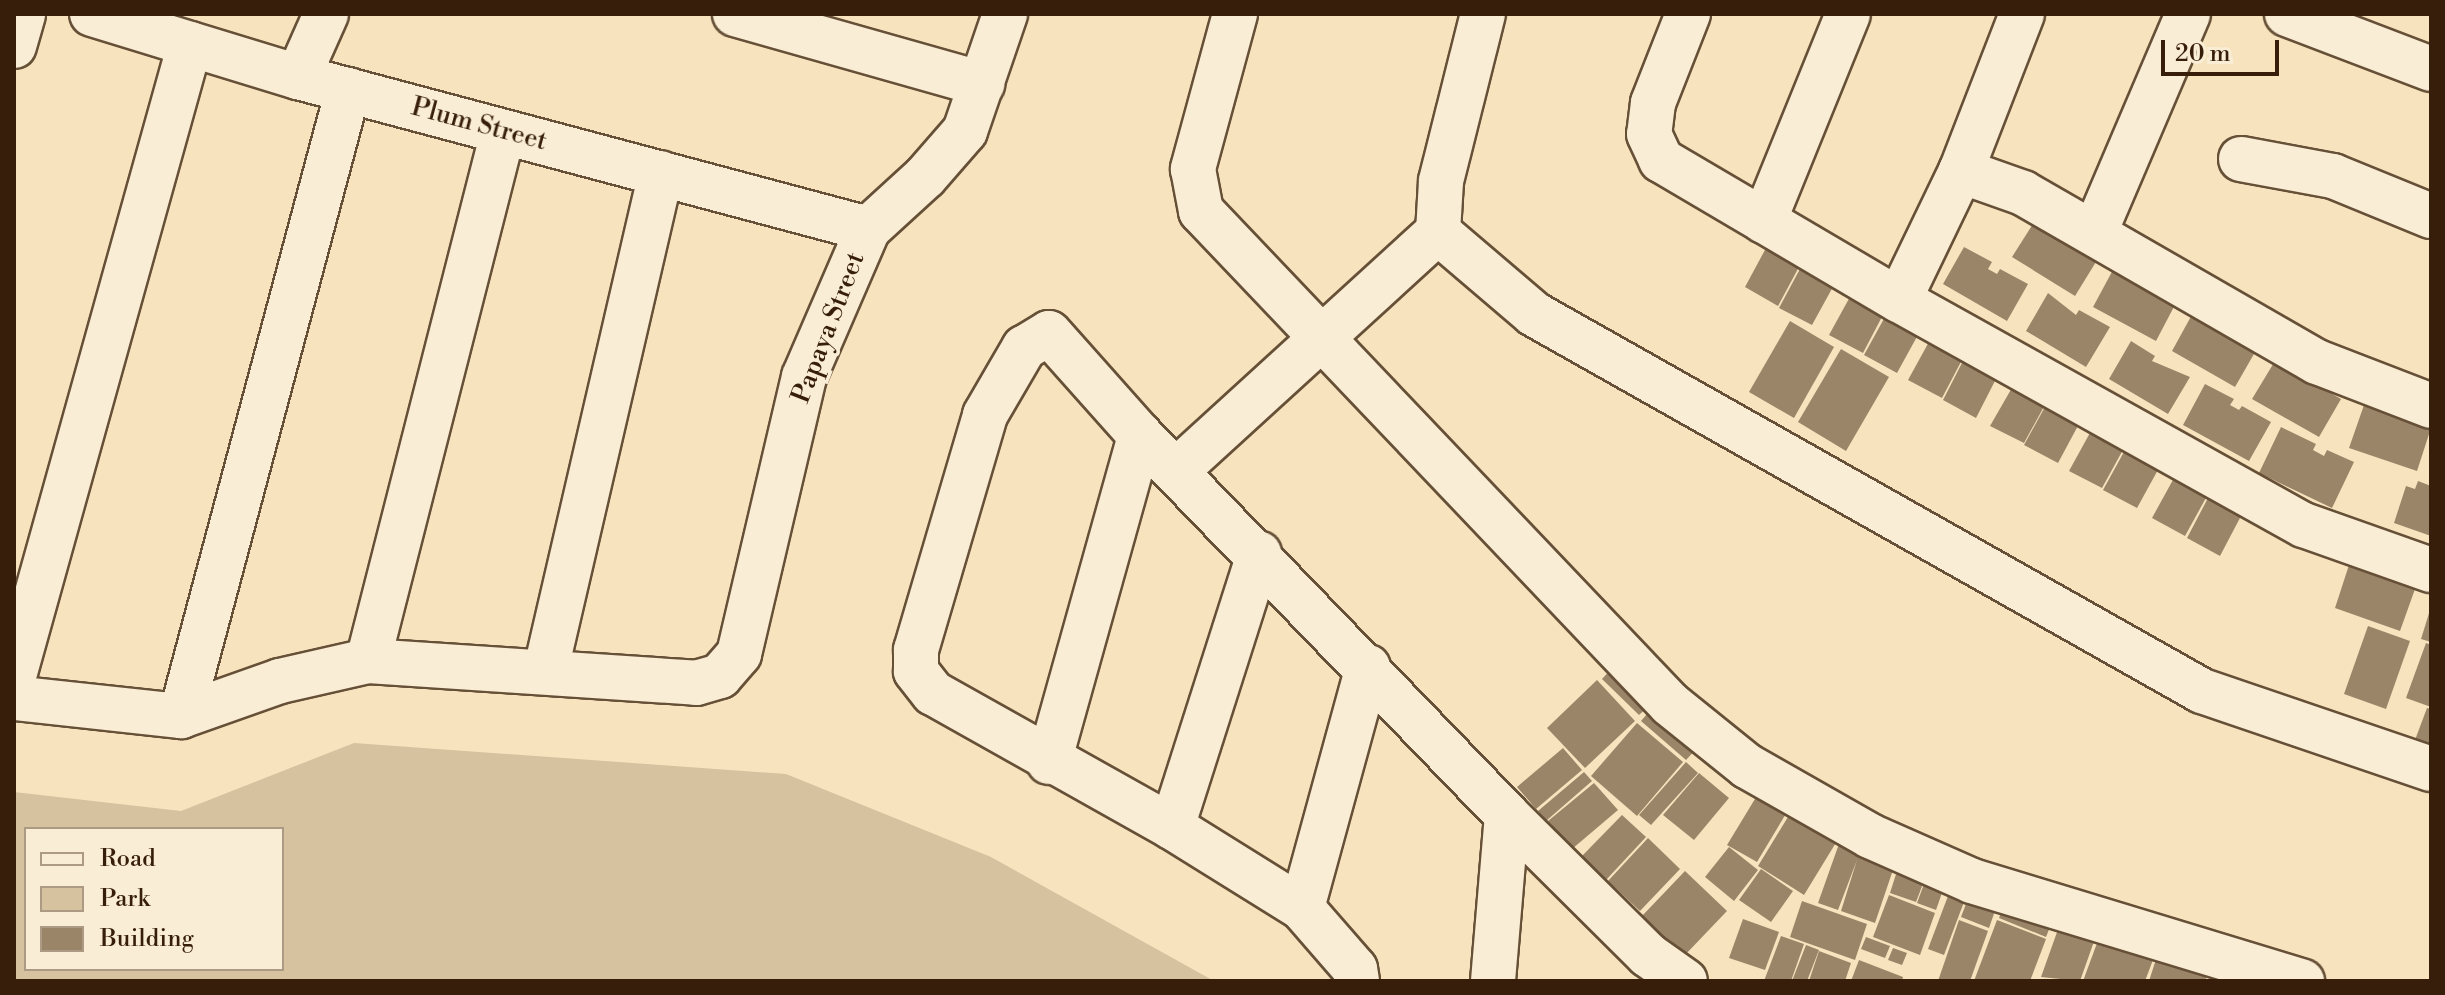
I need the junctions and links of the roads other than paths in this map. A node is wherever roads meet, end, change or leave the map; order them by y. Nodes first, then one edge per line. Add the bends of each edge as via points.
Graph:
1 (23, 14) edge
2 (92, 14) edge
3 (326, 14) edge
4 (735, 14) edge
5 (1005, 14) edge
6 (1235, 14) edge
7 (1483, 14) edge
8 (1688, 14) edge
9 (1848, 14) edge
10 (2022, 14) edge
11 (2188, 14) edge
12 (2309, 18) edge
13 (190, 44) junction
14 (14, 46) edge
15 (2431, 69) edge
16 (298, 77) junction
17 (982, 84) junction
18 (348, 90) junction
19 (503, 132) junction
20 (2241, 159) dead end
21 (1961, 171) junction
22 (661, 173) junction
23 (2431, 216) edge
24 (1764, 221) junction
25 (868, 229) junction
26 (1438, 232) junction
27 (2095, 232) junction
28 (1899, 300) junction
29 (1319, 341) junction
30 (2431, 406) edge
31 (1140, 435) junction
32 (1176, 471) junction
33 (1259, 554) junction
34 (2431, 570) edge
35 (368, 661) junction
36 (1368, 667) junction
37 (546, 669) junction
38 (14, 676) edge
39 (14, 698) edge
40 (181, 716) junction
41 (1049, 762) junction
42 (2431, 769) edge
43 (1507, 815) junction
44 (1172, 827) junction
45 (1302, 908) junction
46 (1646, 968) edge
47 (1357, 981) edge
48 (1493, 981) edge
49 (1685, 981) edge
50 (2302, 981) edge

1 - 14 street
2 - 13 street, Plum Street
3 - 16 street
4 - 17 street
5 - 17 street, Papaya Street
6 - 29 street via 1193,169 1201,211
7 - 26 street via 1441,181
8 - 24 street via 1653,103 1649,134 1661,160
9 - 24 street
10 - 21 street
11 - 27 street
12 - 15 street
13 - 16 street, Plum Street
13 - 38 street
16 - 18 street, Plum Street
17 - 25 street, Papaya Street via 965,131
18 - 19 street, Plum Street
18 - 40 street
19 - 22 street, Plum Street
19 - 35 street
20 - 23 street via 2333,176
21 - 27 street via 2023,193
21 - 28 street
22 - 25 street, Plum Street
22 - 37 street
24 - 28 street
25 - 37 street, Papaya Street via 804,377 739,654 720,676 696,683
26 - 29 street
26 - 42 street via 1534,314 2202,691
27 - 30 street via 2317,362
28 - 34 street via 2304,525
29 - 32 street
29 - 50 street via 1670,704 1747,766 1870,836 1972,881
31 - 32 street
31 - 41 street
31 - 41 street via 1049,333 1024,348 985,415 916,650 916,671 933,693
32 - 33 street
33 - 36 street
33 - 44 street
35 - 37 street
35 - 40 street via 280,681
36 - 43 street
36 - 45 street
39 - 40 street
41 - 44 street
43 - 46 street
43 - 48 street
44 - 45 street
45 - 47 street via 1355,969
46 - 49 street

